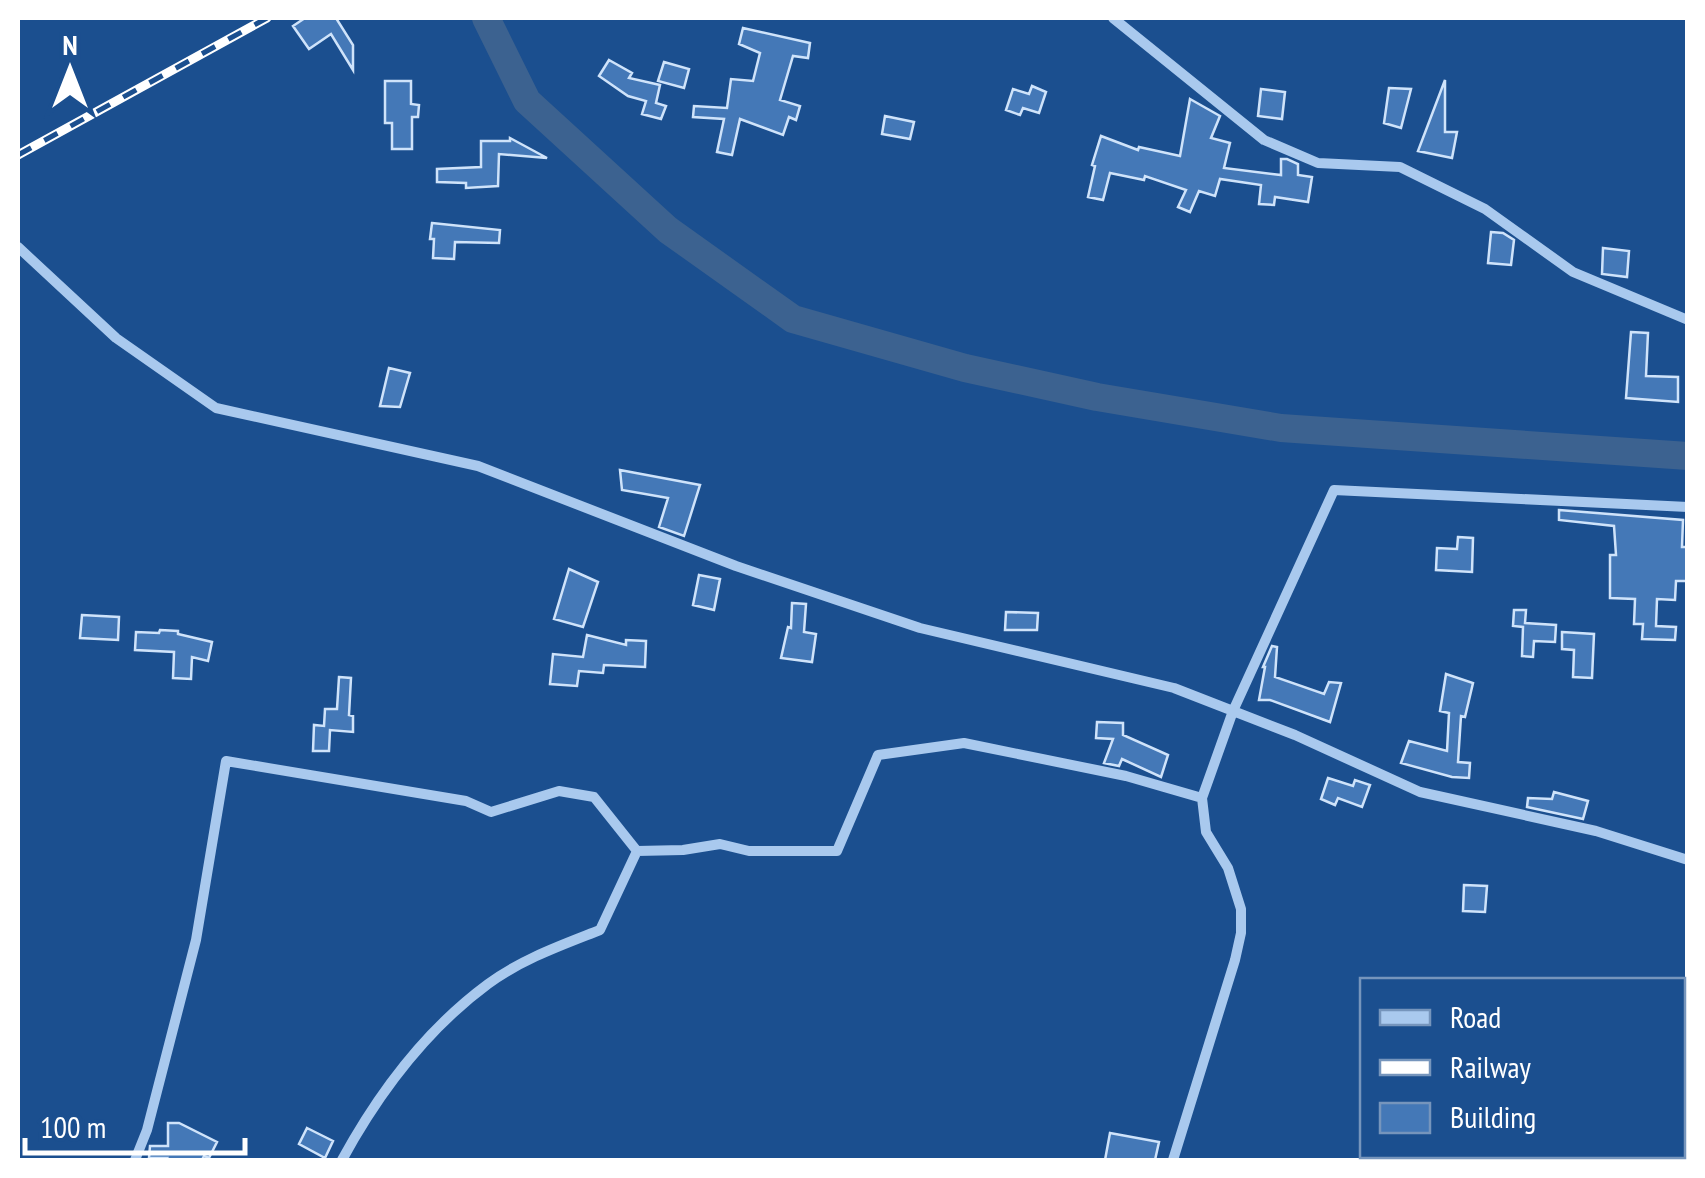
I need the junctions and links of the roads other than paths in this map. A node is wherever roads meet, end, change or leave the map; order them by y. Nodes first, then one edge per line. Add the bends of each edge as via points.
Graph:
1 (1113, 18) edge
2 (18, 246) edge
3 (1688, 320) edge
4 (1688, 507) edge
5 (1233, 711) junction
6 (1202, 798) junction
7 (636, 851) junction
8 (1688, 860) edge
9 (135, 1160) edge
10 (342, 1160) edge
11 (1173, 1160) edge

1 - 3 street via 1264,140 1318,163 1400,167 1485,209 1573,272
2 - 5 street via 116,338 216,408 478,466 736,566 920,628 1174,688
4 - 5 street via 1334,490
5 - 6 street
5 - 8 street via 1420,792 1596,830
6 - 7 street via 964,743 878,755 837,851 748,851 720,844
6 - 11 street via 1206,832 1228,868 1241,909 1241,933
7 - 9 street via 594,797 558,791 491,812 466,800 226,761 196,940
7 - 10 street via 600,930 491,982 439,1024

